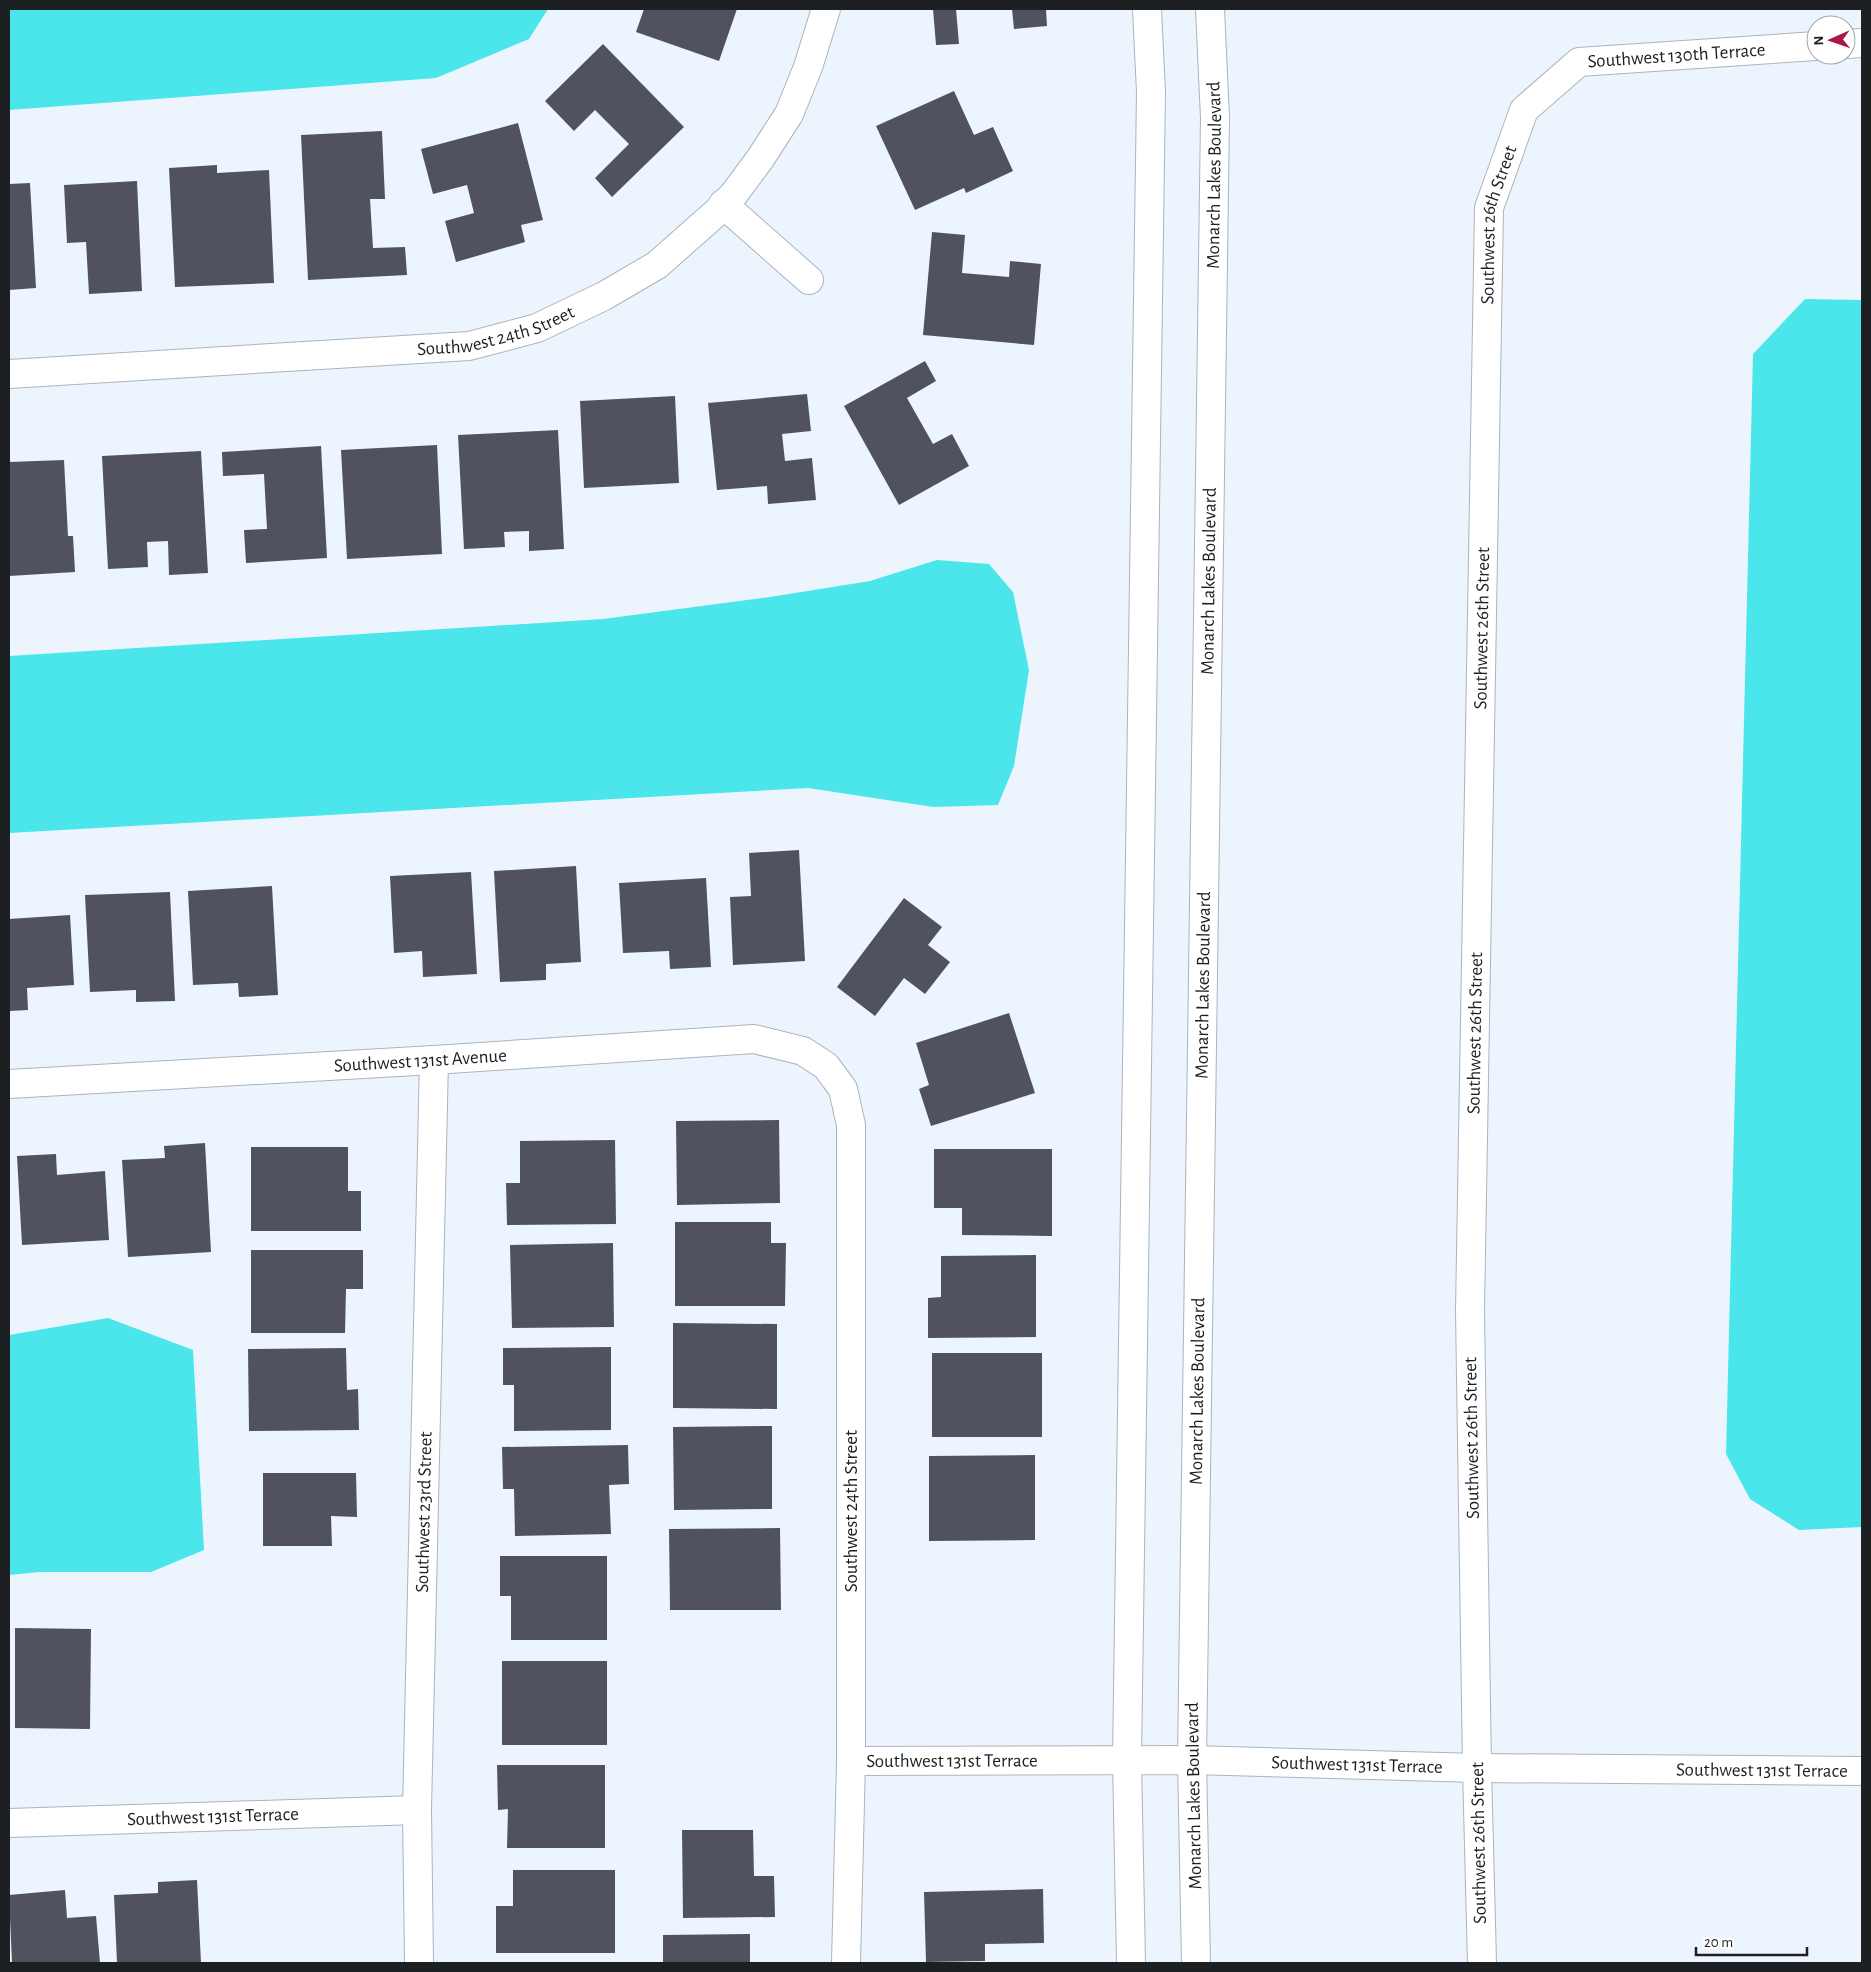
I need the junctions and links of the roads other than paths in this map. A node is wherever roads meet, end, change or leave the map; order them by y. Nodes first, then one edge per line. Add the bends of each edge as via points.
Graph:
1 (826, 9) edge
2 (1147, 9) edge
3 (1210, 9) edge
4 (1806, 47) edge
5 (1524, 110) joint
6 (723, 204) junction
7 (809, 280) dead end
8 (9, 374) edge
9 (434, 1060) junction
10 (826, 1066) joint
11 (9, 1084) edge
12 (1127, 1760) junction
13 (1192, 1760) junction
14 (851, 1761) junction
15 (1477, 1768) junction
16 (1862, 1771) edge
17 (417, 1810) junction
18 (9, 1823) edge
19 (419, 1963) edge
20 (846, 1963) edge
21 (1131, 1963) edge
22 (1196, 1963) edge
23 (1482, 1963) edge

1 - 6 street, Southwest 24th Street via 789,114 760,159
2 - 12 street via 1151,92
3 - 13 street, Monarch Lakes Boulevard via 1215,118
4 - 5 street, Southwest 130th Terrace via 1579,62
5 - 15 street, Southwest 26th Street via 1489,208 1470,1311
6 - 7 street
6 - 8 street, Southwest 24th Street via 657,265 604,296 537,328 469,346
9 - 10 street, Southwest 131st Avenue via 754,1039 803,1051
9 - 11 street, Southwest 131st Avenue
9 - 17 street, Southwest 23rd Street
10 - 14 street, Southwest 24th Street via 844,1090 851,1125
12 - 13 street, Southwest 131st Terrace
12 - 14 street, Southwest 131st Terrace
12 - 21 street
13 - 15 street, Southwest 131st Terrace
13 - 22 street, Monarch Lakes Boulevard
14 - 20 street, Southwest 24th Street
15 - 16 street, Southwest 131st Terrace
15 - 23 street, Southwest 26th Street
17 - 18 street, Southwest 131st Terrace
17 - 19 street, Southwest 23rd Street

